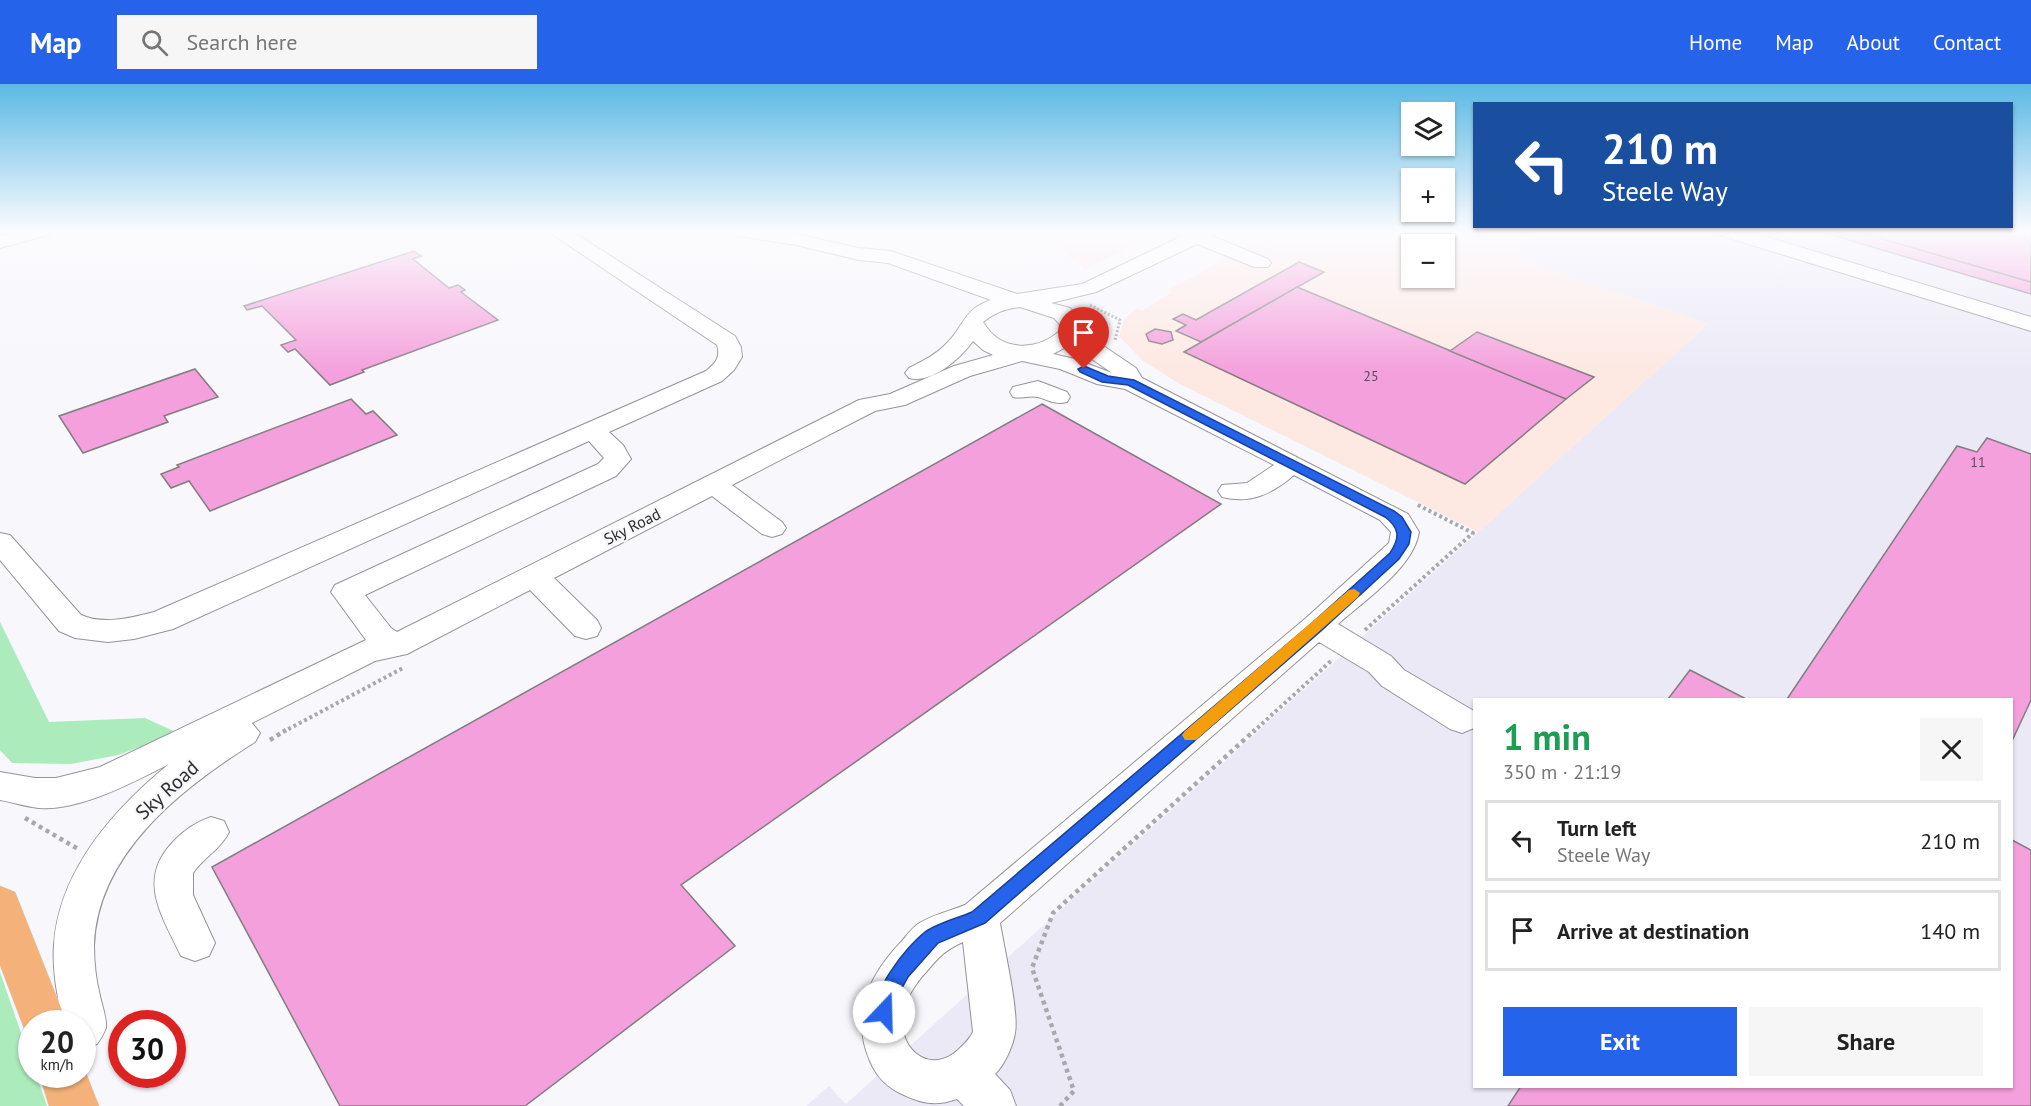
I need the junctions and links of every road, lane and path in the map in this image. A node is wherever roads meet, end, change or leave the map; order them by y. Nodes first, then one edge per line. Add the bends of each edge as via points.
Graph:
1 (629, 278) edge
2 (901, 278) edge
3 (946, 278) edge
4 (1112, 278) edge
5 (1137, 278) edge
6 (1879, 278) edge
7 (1067, 294) junction
8 (1019, 301) junction
9 (964, 313) junction
10 (1083, 320) junction
11 (2031, 324) edge
12 (1122, 346) dead end
13 (1021, 354) junction
14 (1131, 382) junction
15 (1022, 392) dead end
16 (1059, 397) dead end
17 (868, 405) junction
18 (591, 430) junction
19 (1292, 464) junction
20 (713, 484) junction
21 (1232, 491) dead end
22 (1409, 501) dead end
23 (772, 528) dead end
24 (0, 542) edge
25 (534, 576) junction
26 (586, 628) dead end
27 (1311, 631) junction
28 (396, 646) junction
29 (1344, 649) junction
30 (1462, 720) dead end
31 (0, 786) edge
32 (211, 832) dead end
33 (0, 905) edge
34 (979, 917) junction
35 (195, 942) dead end
36 (39, 1010) edge
37 (82, 1010) edge
38 (964, 1074) junction
39 (68, 1088) edge
40 (74, 1106) edge
41 (994, 1106) edge
42 (1060, 1106) edge

1 - 18 street via 727,341 732,357 714,376
2 - 9 street
3 - 8 street
4 - 7 street
5 - 10 street
6 - 11 street
7 - 8 street
7 - 10 path
8 - 9 street
8 - 10 street
9 - 13 street via 986,343
9 - 17 street, Sky Road via 965,339 957,349 880,390
10 - 12 path via 1120,320 1114,338
10 - 13 street, Sky Road via 1067,339 1052,348
10 - 14 street via 1094,350 1128,373
13 - 14 street via 1068,364 1106,379
13 - 17 street, Sky Road via 962,371 896,400
14 - 19 street
15 - 16 street via 1038,388
17 - 20 street, Sky Road
18 - 24 street via 162,621 134,628 86,630 70,623
18 - 28 street via 614,450 618,459 607,470 346,592 380,636
19 - 21 street via 1256,490 1242,494
19 - 27 street via 1390,514 1405,532 1395,556
20 - 23 street
20 - 25 street, Sky Road
22 - 29 path via 1473,533
25 - 26 street
25 - 28 street, Sky Road
27 - 29 street
27 - 34 street
28 - 31 street, Sky Road via 368,651 112,777 56,792 33,793
28 - 37 street, Sky Road via 378,664 214,749 175,778 126,829 97,870 83,899 75,934 74,969
29 - 30 street via 1374,674 1393,678
29 - 42 path via 1053,913 1032,968 1074,1091
32 - 35 street via 193,844 173,872 173,896
33 - 36 main road
34 - 38 street via 994,1033 985,1054
34 - 38 street via 932,937 901,970 886,999 881,1024 888,1053 904,1073 925,1082 946,1081
38 - 41 street
39 - 40 main road

